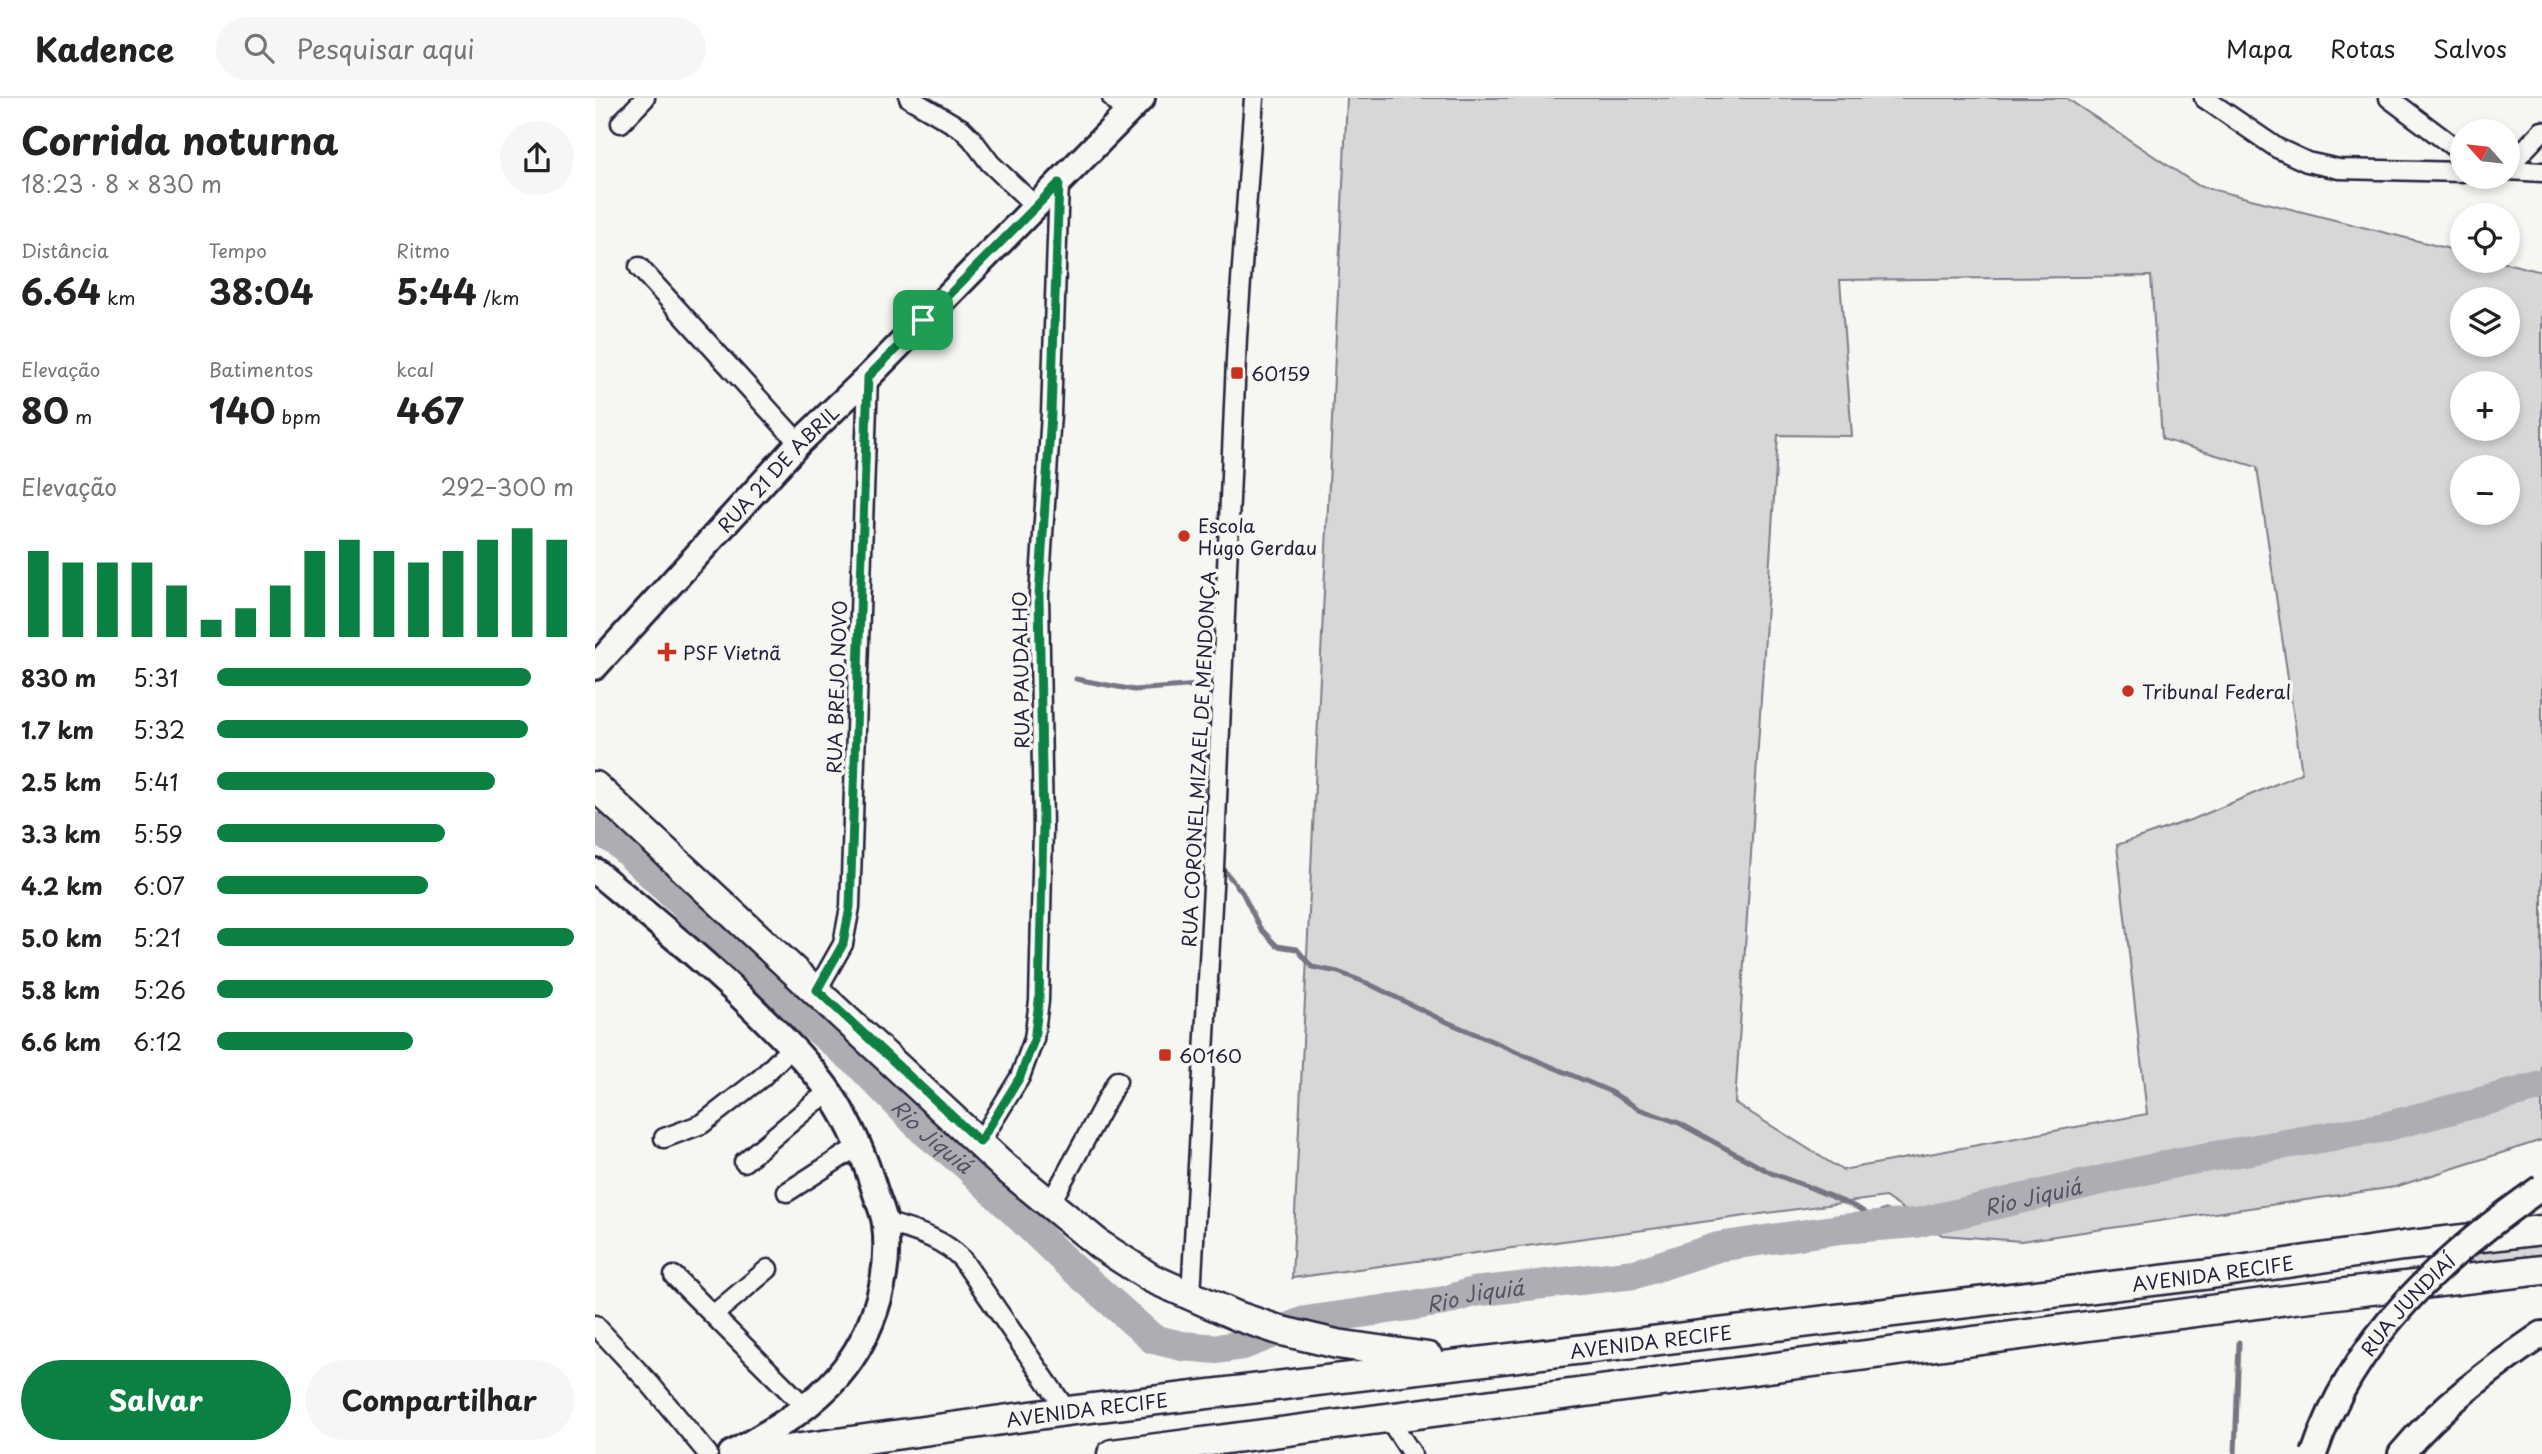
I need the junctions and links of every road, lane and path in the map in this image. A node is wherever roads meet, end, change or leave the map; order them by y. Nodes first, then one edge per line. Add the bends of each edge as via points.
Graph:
1 (645, 98) edge
2 (909, 98) edge
3 (1254, 98) edge
4 (2204, 98) edge
5 (2389, 98) edge
6 (1127, 103) edge
7 (621, 123) dead end
8 (2542, 131) edge
9 (2450, 144) edge
10 (2520, 156) edge
11 (2520, 170) edge
12 (2450, 172) edge
13 (2542, 172) edge
14 (1059, 183) junction
15 (1034, 205) junction
16 (639, 267) dead end
17 (868, 377) junction
18 (799, 443) junction
19 (595, 667) edge
20 (595, 786) edge
21 (595, 871) edge
22 (817, 990) junction
23 (792, 1047) junction
24 (1117, 1081) dead end
25 (830, 1093) junction
26 (664, 1138) dead end
27 (980, 1142) junction
28 (860, 1145) junction
29 (744, 1162) dead end
30 (2542, 1187) edge
31 (787, 1192) dead end
32 (1050, 1204) junction
33 (885, 1222) junction
34 (2542, 1230) edge
35 (768, 1269) dead end
36 (2542, 1270) edge
37 (674, 1276) dead end
38 (1191, 1296) junction
39 (713, 1315) junction
40 (595, 1325) edge
41 (2542, 1334) edge
42 (1473, 1364) junction
43 (805, 1407) junction
44 (1067, 1411) junction
45 (1388, 1419) junction
46 (708, 1454) edge
47 (731, 1454) edge
48 (758, 1454) edge
49 (1112, 1454) edge
50 (1412, 1454) edge
51 (2314, 1454) edge
52 (2401, 1454) edge

1 - 7 street
2 - 15 street via 967,134
3 - 38 street, RUA CORONEL MIZAEL DE MENDONÇA via 1237,337
4 - 12 street via 2307,162 2339,169
5 - 9 street
6 - 14 street, RUA 21 DE ABRIL
8 - 10 street
11 - 13 street
14 - 15 street, RUA 21 DE ABRIL
14 - 27 street, RUA PAUDALHO via 1039,595 1043,827 1039,1001 1034,1040 1020,1077
15 - 17 street, RUA 21 DE ABRIL
16 - 18 street
17 - 18 street, RUA 21 DE ABRIL
17 - 22 street, RUA BREJO NOVO via 850,907 843,944
18 - 19 street, RUA 21 DE ABRIL
20 - 22 main road
21 - 23 street via 742,997
22 - 27 main road
23 - 25 street
23 - 26 street via 702,1124
24 - 32 street
25 - 28 street
25 - 29 street
27 - 32 main road
28 - 31 street
28 - 33 street
30 - 51 street, RUA JUNDIAÍ, bridge via 2453,1254 2393,1315 2356,1365
32 - 38 main road via 1100,1245 1151,1278
33 - 43 street via 886,1262 867,1333 831,1384
33 - 44 street via 944,1243 962,1259
34 - 42 main road, AVENIDA RECIFE
35 - 39 street
36 - 45 main road, AVENIDA RECIFE
37 - 39 street
38 - 42 main road via 1282,1331
39 - 43 street
40 - 46 street
41 - 52 street via 2456,1398
42 - 44 main road, AVENIDA RECIFE
43 - 47 street via 782,1426
44 - 48 main road, AVENIDA RECIFE
45 - 49 main road, AVENIDA RECIFE
45 - 50 street

